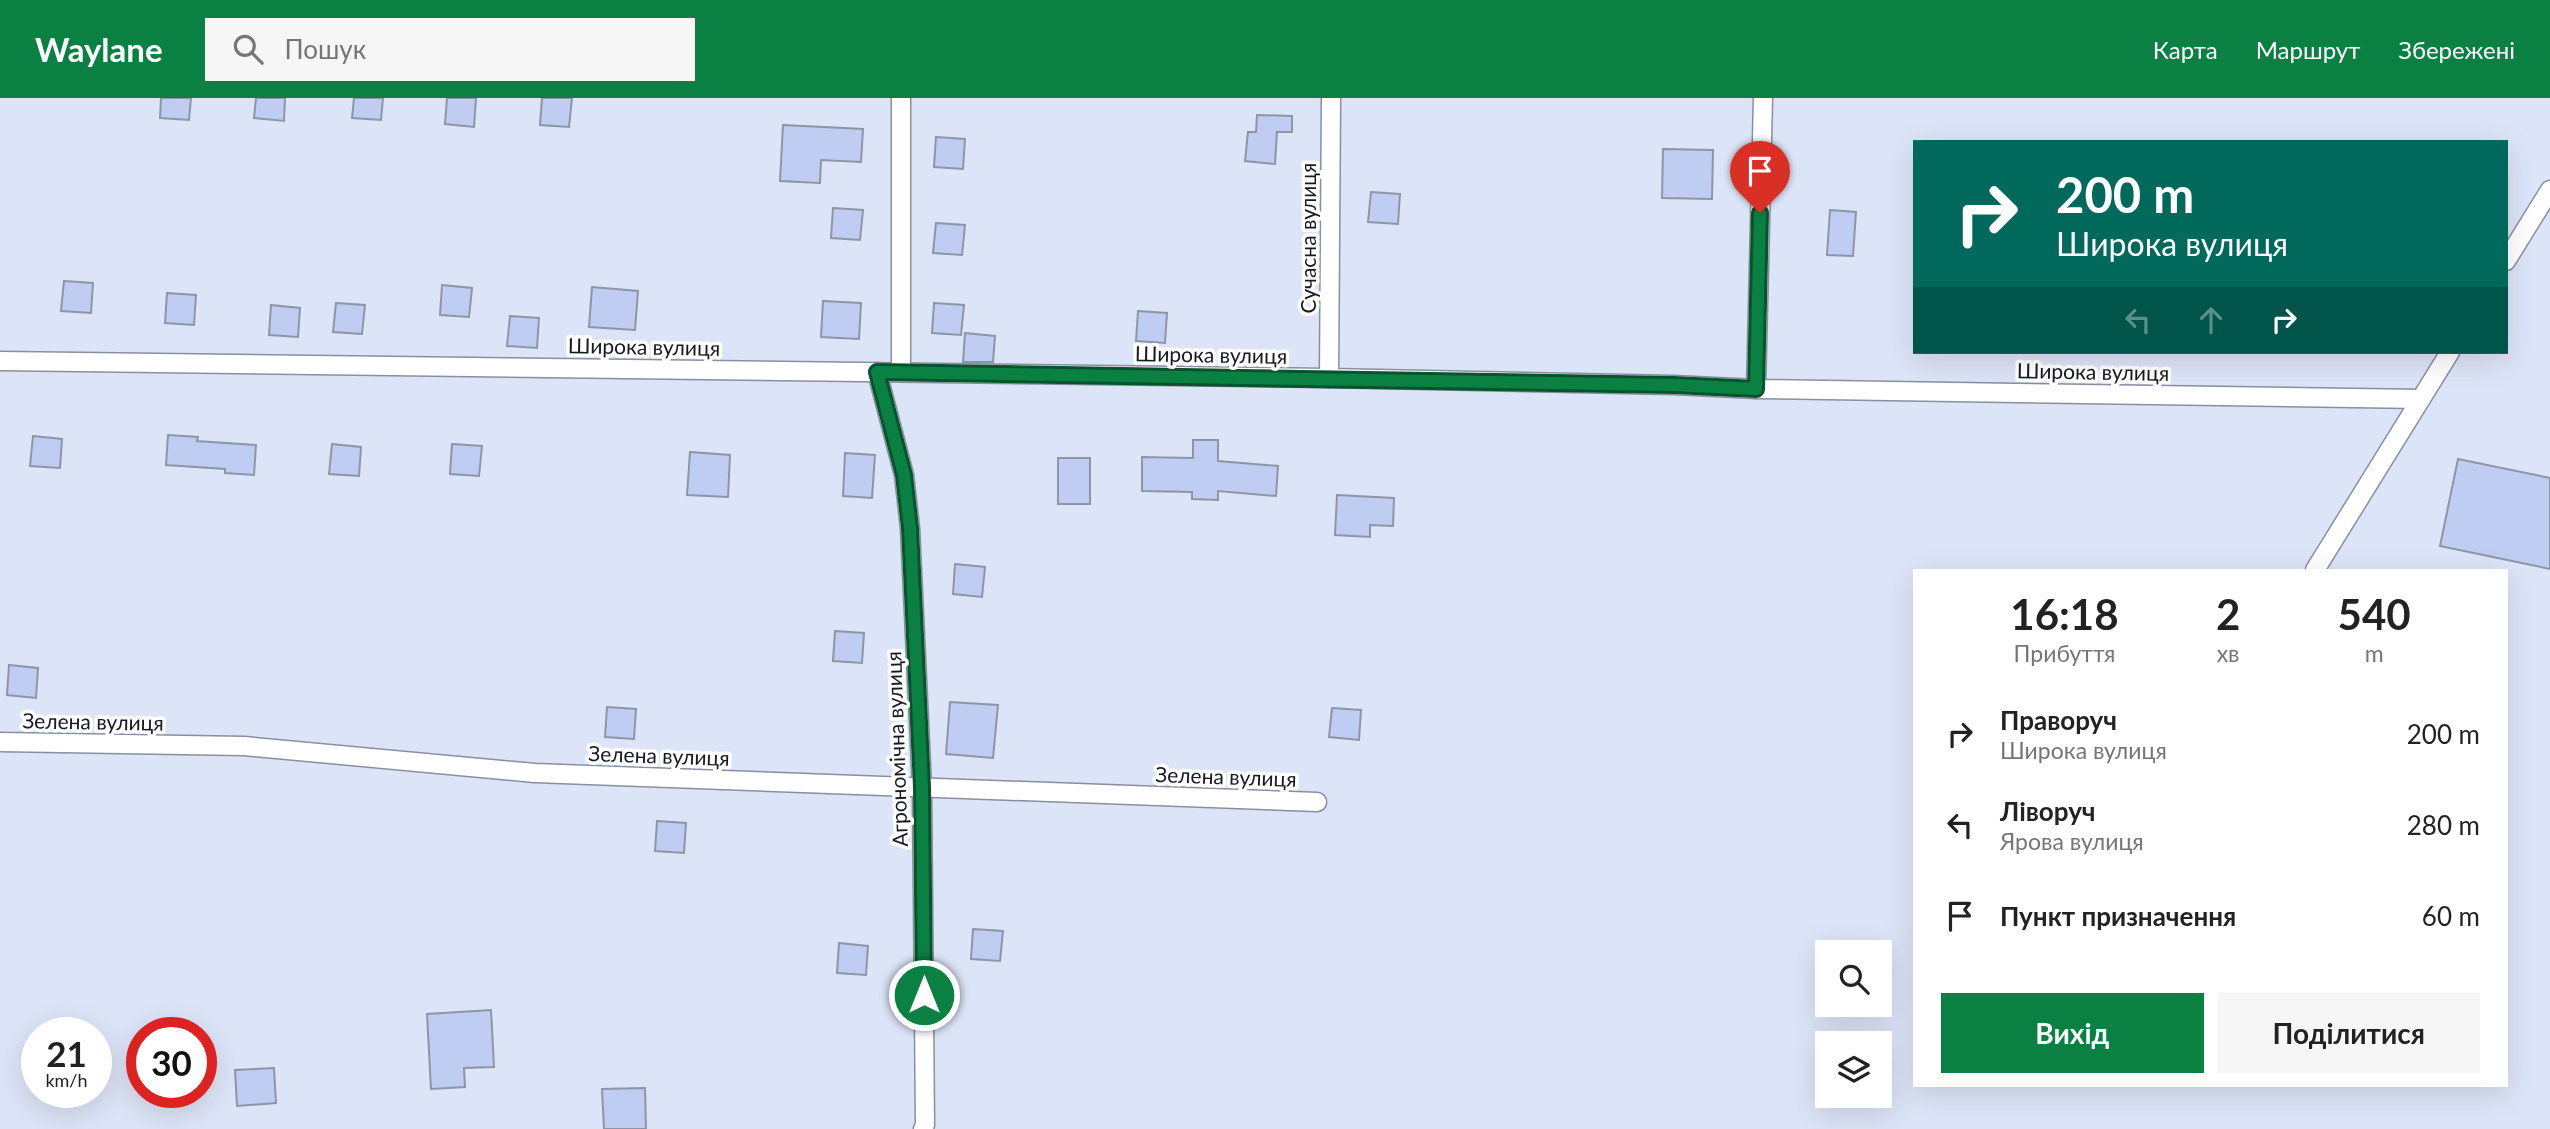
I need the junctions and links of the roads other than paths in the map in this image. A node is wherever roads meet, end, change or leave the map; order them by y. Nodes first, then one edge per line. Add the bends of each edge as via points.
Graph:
1 (901, 98) edge
2 (1331, 98) edge
3 (1763, 98) edge
4 (2550, 190) edge
5 (2508, 258) edge
6 (2449, 354) edge
7 (0, 361) edge
8 (877, 372) junction
9 (901, 372) junction
10 (1329, 378) junction
11 (1756, 389) junction
12 (2421, 399) junction
13 (2316, 569) edge
14 (0, 742) edge
15 (922, 787) junction
16 (1317, 802) dead end
17 (923, 1129) edge

1 - 9 street
2 - 10 street, Сучасна вулиця
3 - 11 street
4 - 5 street
6 - 12 street
7 - 8 street, Широка вулиця
8 - 9 street, Широка вулиця
8 - 15 street, Агрономічна вулиця via 904,475
9 - 10 street, Широка вулиця
10 - 11 street, Широка вулиця
11 - 12 street, Широка вулиця
12 - 13 street
14 - 15 street, Зелена вулиця via 244,746 535,773
15 - 16 street, Зелена вулиця
15 - 17 street, Агрономічна вулиця

